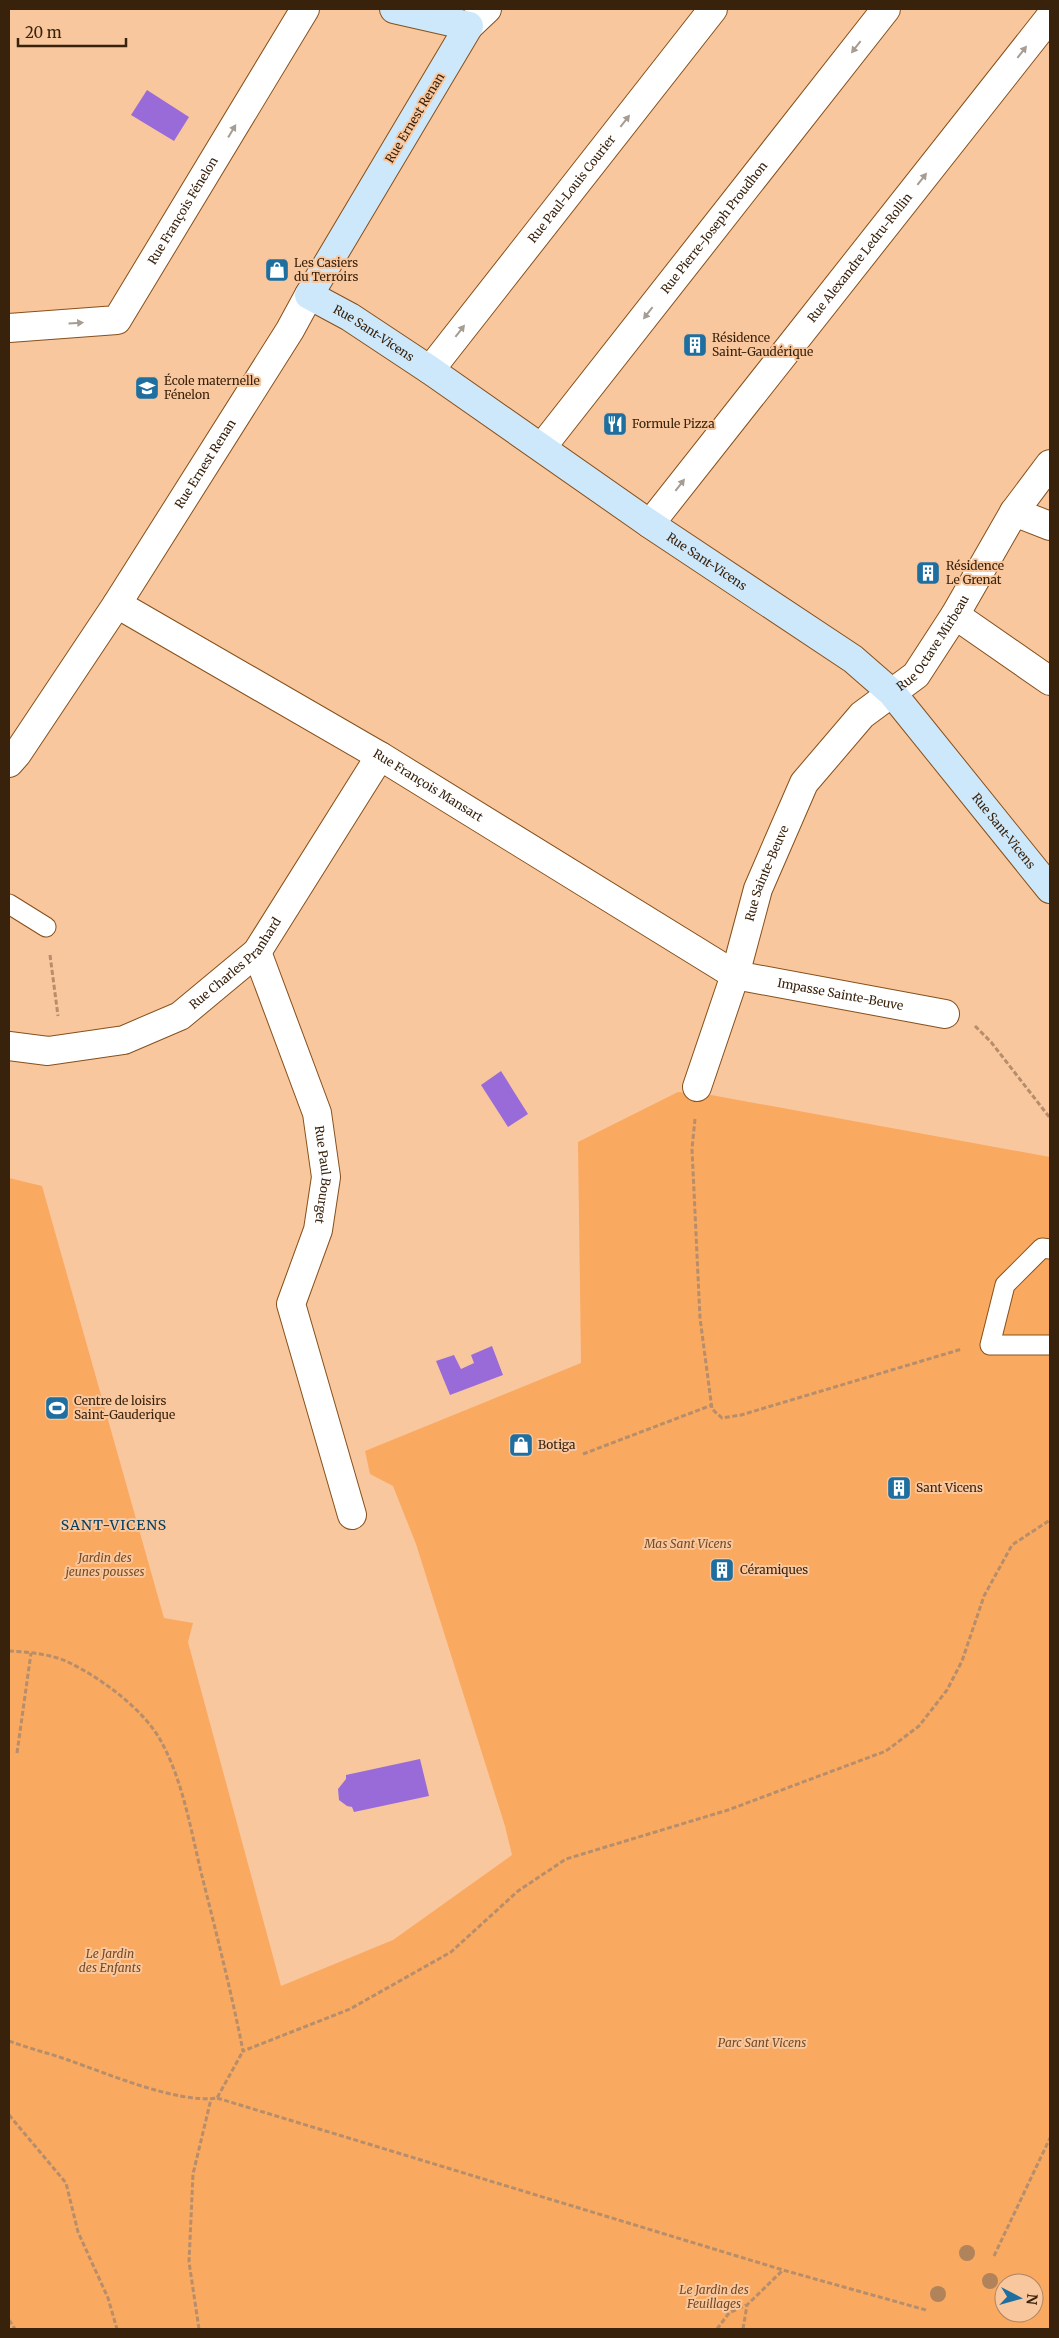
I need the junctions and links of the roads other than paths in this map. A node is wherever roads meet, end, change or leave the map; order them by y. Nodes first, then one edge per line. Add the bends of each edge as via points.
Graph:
1 (306, 9) edge
2 (394, 9) edge
3 (713, 9) edge
4 (886, 9) edge
5 (1050, 16) edge
6 (478, 17) edge
7 (309, 296) junction
8 (9, 328) edge
9 (430, 370) junction
10 (542, 447) junction
11 (1050, 464) edge
12 (1014, 512) junction
13 (650, 524) junction
14 (1050, 526) edge
15 (117, 604) junction
16 (955, 615) junction
17 (1050, 681) edge
18 (892, 693) junction
19 (380, 756) junction
20 (9, 763) edge
21 (1050, 889) edge
22 (9, 904) edge
23 (46, 927) road end
24 (257, 952) junction
25 (735, 975) junction
26 (946, 1014) road end
27 (9, 1046) edge
28 (697, 1087) road end
29 (1050, 1249) edge
30 (1050, 1345) edge
31 (352, 1515) dead end

8 -> 1 street, Rue François Fénelon via 117,320
2 - 6 main road
9 -> 3 street, Rue Paul-Louis Courier
4 -> 10 street, Rue Pierre-Joseph Proudhon
13 -> 5 street, Rue Alexandre Ledru-Rollin
6 - 7 main road, Rue Ernest Renan
7 - 9 main road, Rue Sant-Vicens via 350,318
7 - 15 street, Rue Ernest Renan
9 - 10 main road, Rue Sant-Vicens
10 - 13 main road, Rue Sant-Vicens
11 - 12 street, Rue Octave Mirbeau
12 - 14 street
12 - 16 street, Rue Octave Mirbeau
13 - 18 main road, Rue Sant-Vicens via 853,659
15 - 19 street, Rue François Mansart
15 - 20 street, Rue Ernest Renan
16 - 17 street
16 - 18 street, Rue Octave Mirbeau via 916,675
18 - 21 main road, Rue Sant-Vicens
18 - 25 street, Rue Sainte-Beuve via 862,715 804,783 758,889
19 - 24 street, Rue Charles Pranhard
19 - 25 street, Rue François Mansart
22 - 23 lane
24 - 27 street, Rue Charles Pranhard via 180,1016 124,1040 48,1051
24 - 31 street, Rue Paul Bourget via 317,1113 326,1177 318,1230 291,1304
25 - 26 street, Impasse Sainte-Beuve
25 - 28 street, Rue Sainte-Beuve
29 - 30 lane via 1042,1248 1006,1284 990,1345

